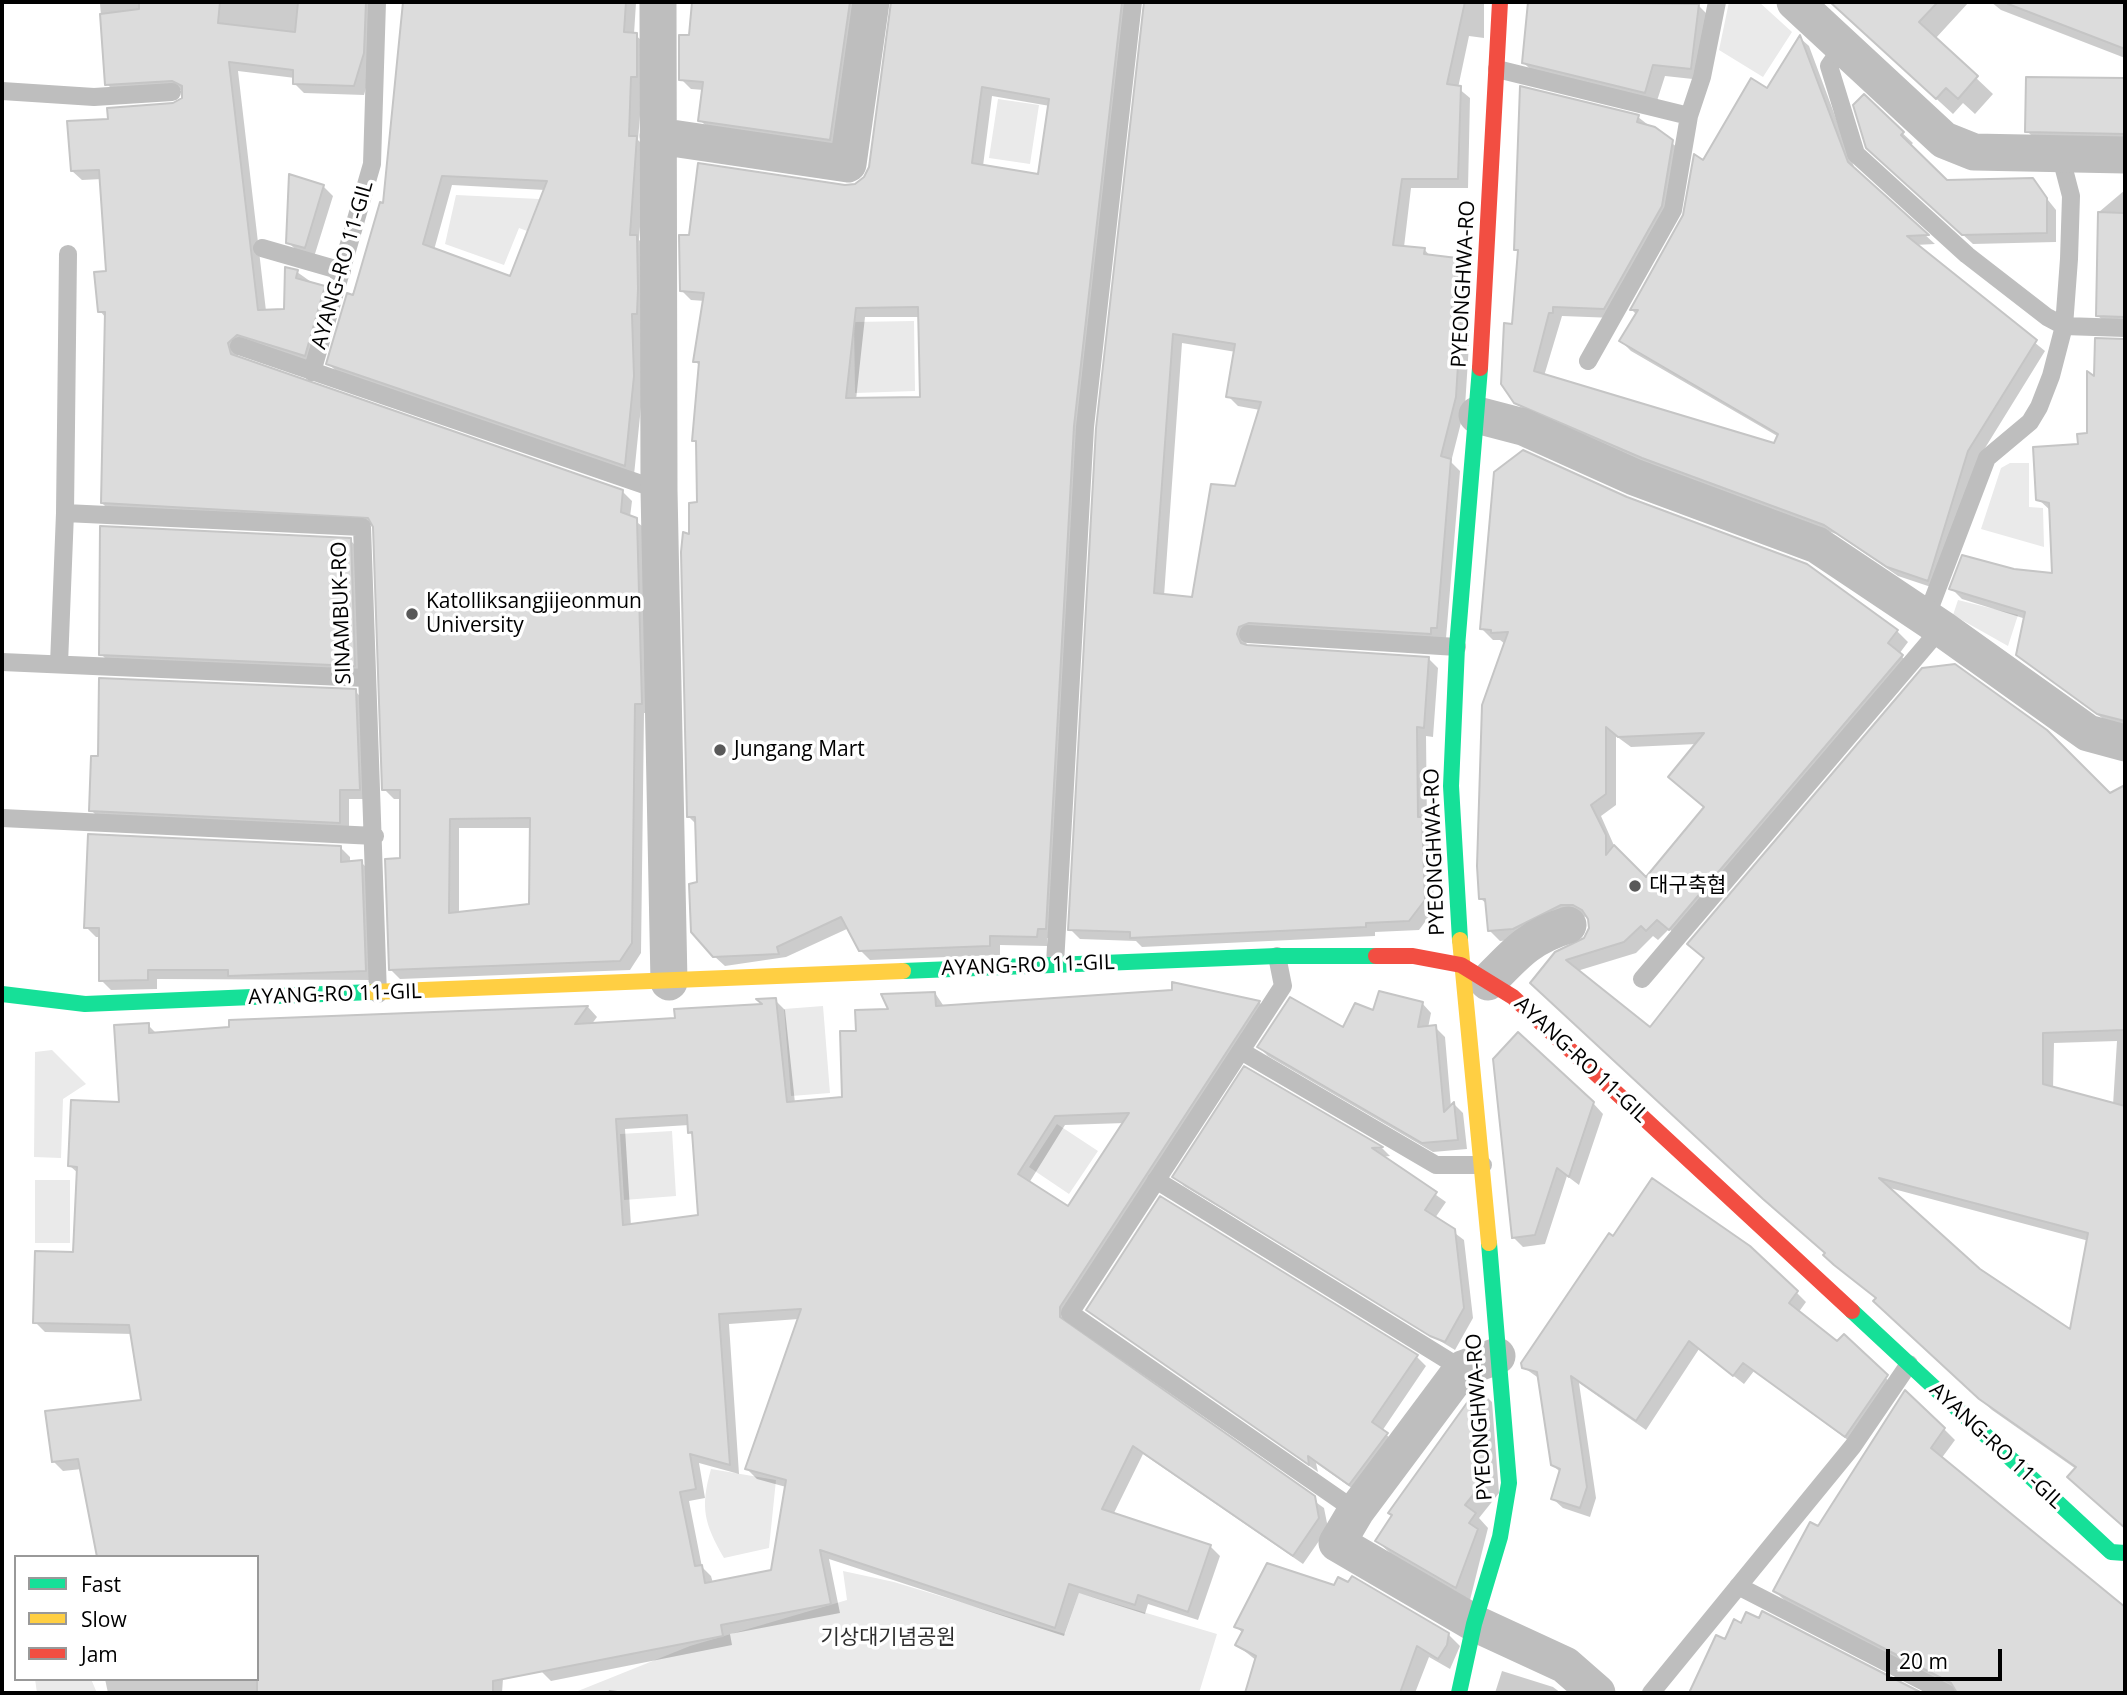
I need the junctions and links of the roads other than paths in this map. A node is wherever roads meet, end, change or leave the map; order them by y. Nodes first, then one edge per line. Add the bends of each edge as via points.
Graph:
1 (377, 2) edge
2 (658, 2) edge
3 (871, 2) edge
4 (1133, 2) edge
5 (1500, 2) edge
6 (1717, 2) edge
7 (1795, 2) edge
8 (1843, 46) junction
9 (1497, 69) junction
10 (2, 91) edge
11 (173, 92) dead end
12 (1689, 116) junction
13 (657, 136) junction
14 (2060, 153) junction
15 (2125, 155) edge
16 (262, 248) dead end
17 (68, 254) dead end
18 (342, 271) junction
19 (2064, 326) junction
20 (2125, 328) edge
21 (239, 346) dead end
22 (1588, 361) dead end
23 (312, 372) junction
24 (1478, 415) junction
25 (659, 490) junction
26 (65, 513) junction
27 (1934, 623) junction
28 (1248, 634) dead end
29 (1457, 647) junction
30 (2, 663) edge
31 (59, 664) junction
32 (366, 678) junction
33 (2125, 743) edge
34 (2, 818) edge
35 (375, 836) junction
36 (1568, 925) dead end
37 (1277, 956) junction
38 (1055, 964) junction
39 (1474, 974) junction
40 (1642, 979) dead end
41 (668, 982) junction
42 (2, 993) edge
43 (378, 994) junction
44 (1241, 1051) junction
45 (1483, 1166) junction
46 (1156, 1180) junction
47 (1497, 1356) junction
48 (1909, 1364) junction
49 (1462, 1369) junction
50 (1356, 1511) junction
51 (2125, 1553) edge
52 (1738, 1586) junction
53 (1474, 1623) junction
54 (1459, 1693) edge
55 (1597, 1693) edge
56 (1651, 1693) edge
57 (1946, 1693) edge

1 - 18 lane, AYANG-RO 11-GIL via 372,164
2 - 13 street
3 - 13 street via 848,164
4 - 38 lane via 1084,427
5 - 9 street, PYEONGHWA-RO
6 - 12 lane
7 - 8 street
8 - 14 street via 1944,140 1974,152
8 - 19 lane via 1829,66 1856,154 1967,255
9 - 12 lane
9 - 24 street, PYEONGHWA-RO
10 - 11 lane via 94,97
12 - 22 lane via 1673,210
13 - 25 street
14 - 15 street
14 - 19 lane via 2071,196
16 - 18 lane
17 - 26 lane
18 - 23 lane, AYANG-RO 11-GIL
19 - 20 lane
19 - 27 lane via 2039,407 2030,422 1987,458
21 - 23 lane
23 - 25 lane, AYANG-RO 11-GIL
24 - 27 street via 1523,427 1634,477 1817,545
24 - 29 street, PYEONGHWA-RO
25 - 41 street
26 - 31 lane
26 - 32 lane, SINAMBUK-RO via 362,527
27 - 33 street via 2088,733
27 - 40 lane
28 - 29 lane
29 - 39 street, PYEONGHWA-RO via 1451,786
30 - 31 lane
31 - 32 lane
32 - 35 lane, SINAMBUK-RO
34 - 35 lane
35 - 43 lane, SINAMBUK-RO
36 - 39 street via 1541,933
37 - 38 street, AYANG-RO 11-GIL
37 - 39 street, AYANG-RO 11-GIL via 1413,956
37 - 44 lane via 1283,986
38 - 41 street, AYANG-RO 11-GIL
39 - 45 street, PYEONGHWA-RO
39 - 48 street, AYANG-RO 11-GIL via 1513,997
41 - 43 street, AYANG-RO 11-GIL
42 - 43 street, AYANG-RO 11-GIL via 85,1004
44 - 45 lane via 1436,1165
44 - 46 lane
45 - 47 street, PYEONGHWA-RO
46 - 49 lane
46 - 50 lane via 1070,1313
47 - 49 street
47 - 53 street, PYEONGHWA-RO via 1508,1507
48 - 51 street, AYANG-RO 11-GIL via 2111,1552
48 - 52 lane via 1853,1446
49 - 50 street
50 - 53 street via 1337,1543
52 - 56 lane
52 - 57 lane
53 - 54 street, PYEONGHWA-RO
53 - 55 street via 1565,1665

